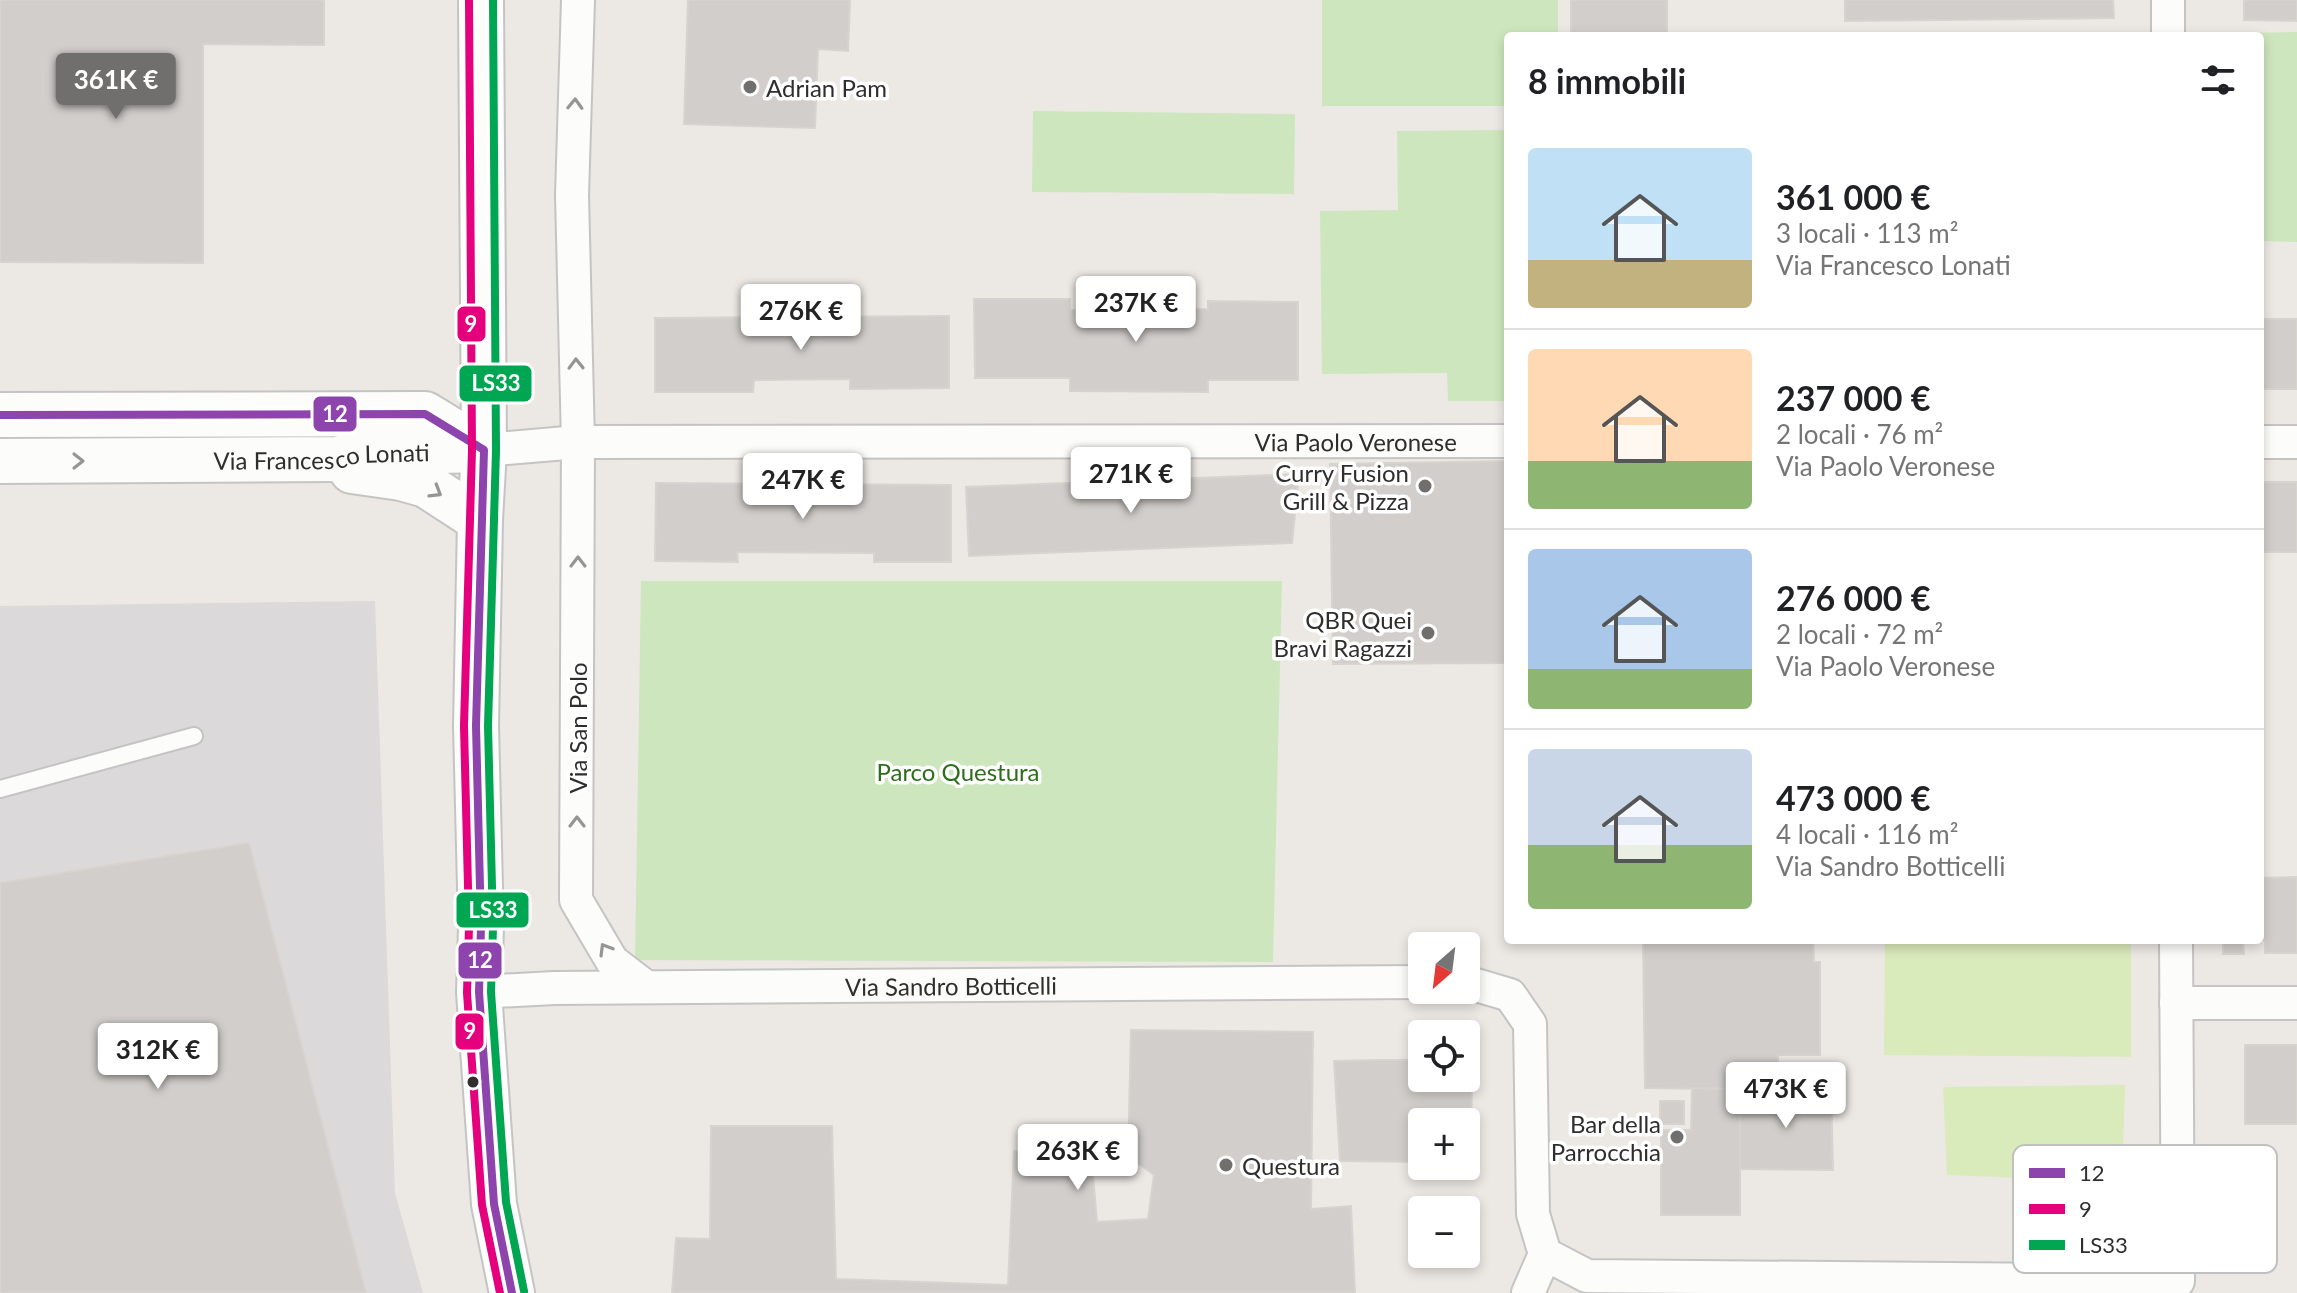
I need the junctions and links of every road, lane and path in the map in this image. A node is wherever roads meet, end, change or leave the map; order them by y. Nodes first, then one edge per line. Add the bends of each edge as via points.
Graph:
1 (481, 0) edge
2 (578, 0) edge
3 (2168, 0) edge
4 (2168, 32) edge
5 (0, 415) edge
6 (1504, 441) edge
7 (578, 442) junction
8 (2264, 442) edge
9 (2297, 442) edge
10 (484, 450) junction
11 (338, 459) junction
12 (0, 461) edge
13 (480, 520) junction
14 (194, 736) dead end
15 (0, 789) edge
16 (2176, 944) edge
17 (1408, 982) edge
18 (1480, 986) edge
19 (646, 987) junction
20 (479, 992) junction
21 (2176, 1003) junction
22 (2297, 1003) edge
23 (2177, 1145) edge
24 (1545, 1254) junction
25 (2178, 1273) edge
26 (512, 1293) edge
27 (1528, 1293) edge

1 - 10 main road
7 -> 2 street, Via San Polo via 572,195
3 - 4 street
5 - 10 main road, Via Francesco Lonati via 425,414
6 - 7 street, Via Paolo Veronese
7 - 10 street
19 -> 7 street, Via San Polo via 612,961 576,900
8 - 9 street
10 - 11 main road, Via Francesco Lonati via 356,453
10 - 13 main road
12 -> 11 main road, Via Francesco Lonati
11 -> 13 main road via 355,474 426,485
13 - 20 main road
14 - 15 lane
16 - 21 street
17 - 19 street, Via Sandro Botticelli
18 - 24 street via 1510,995 1530,1024 1533,1214
19 - 20 street, Via Sandro Botticelli
20 - 26 main road via 494,1204
21 - 22 street
21 - 23 street
24 - 25 street via 1587,1276 2178,1281
24 - 27 street

